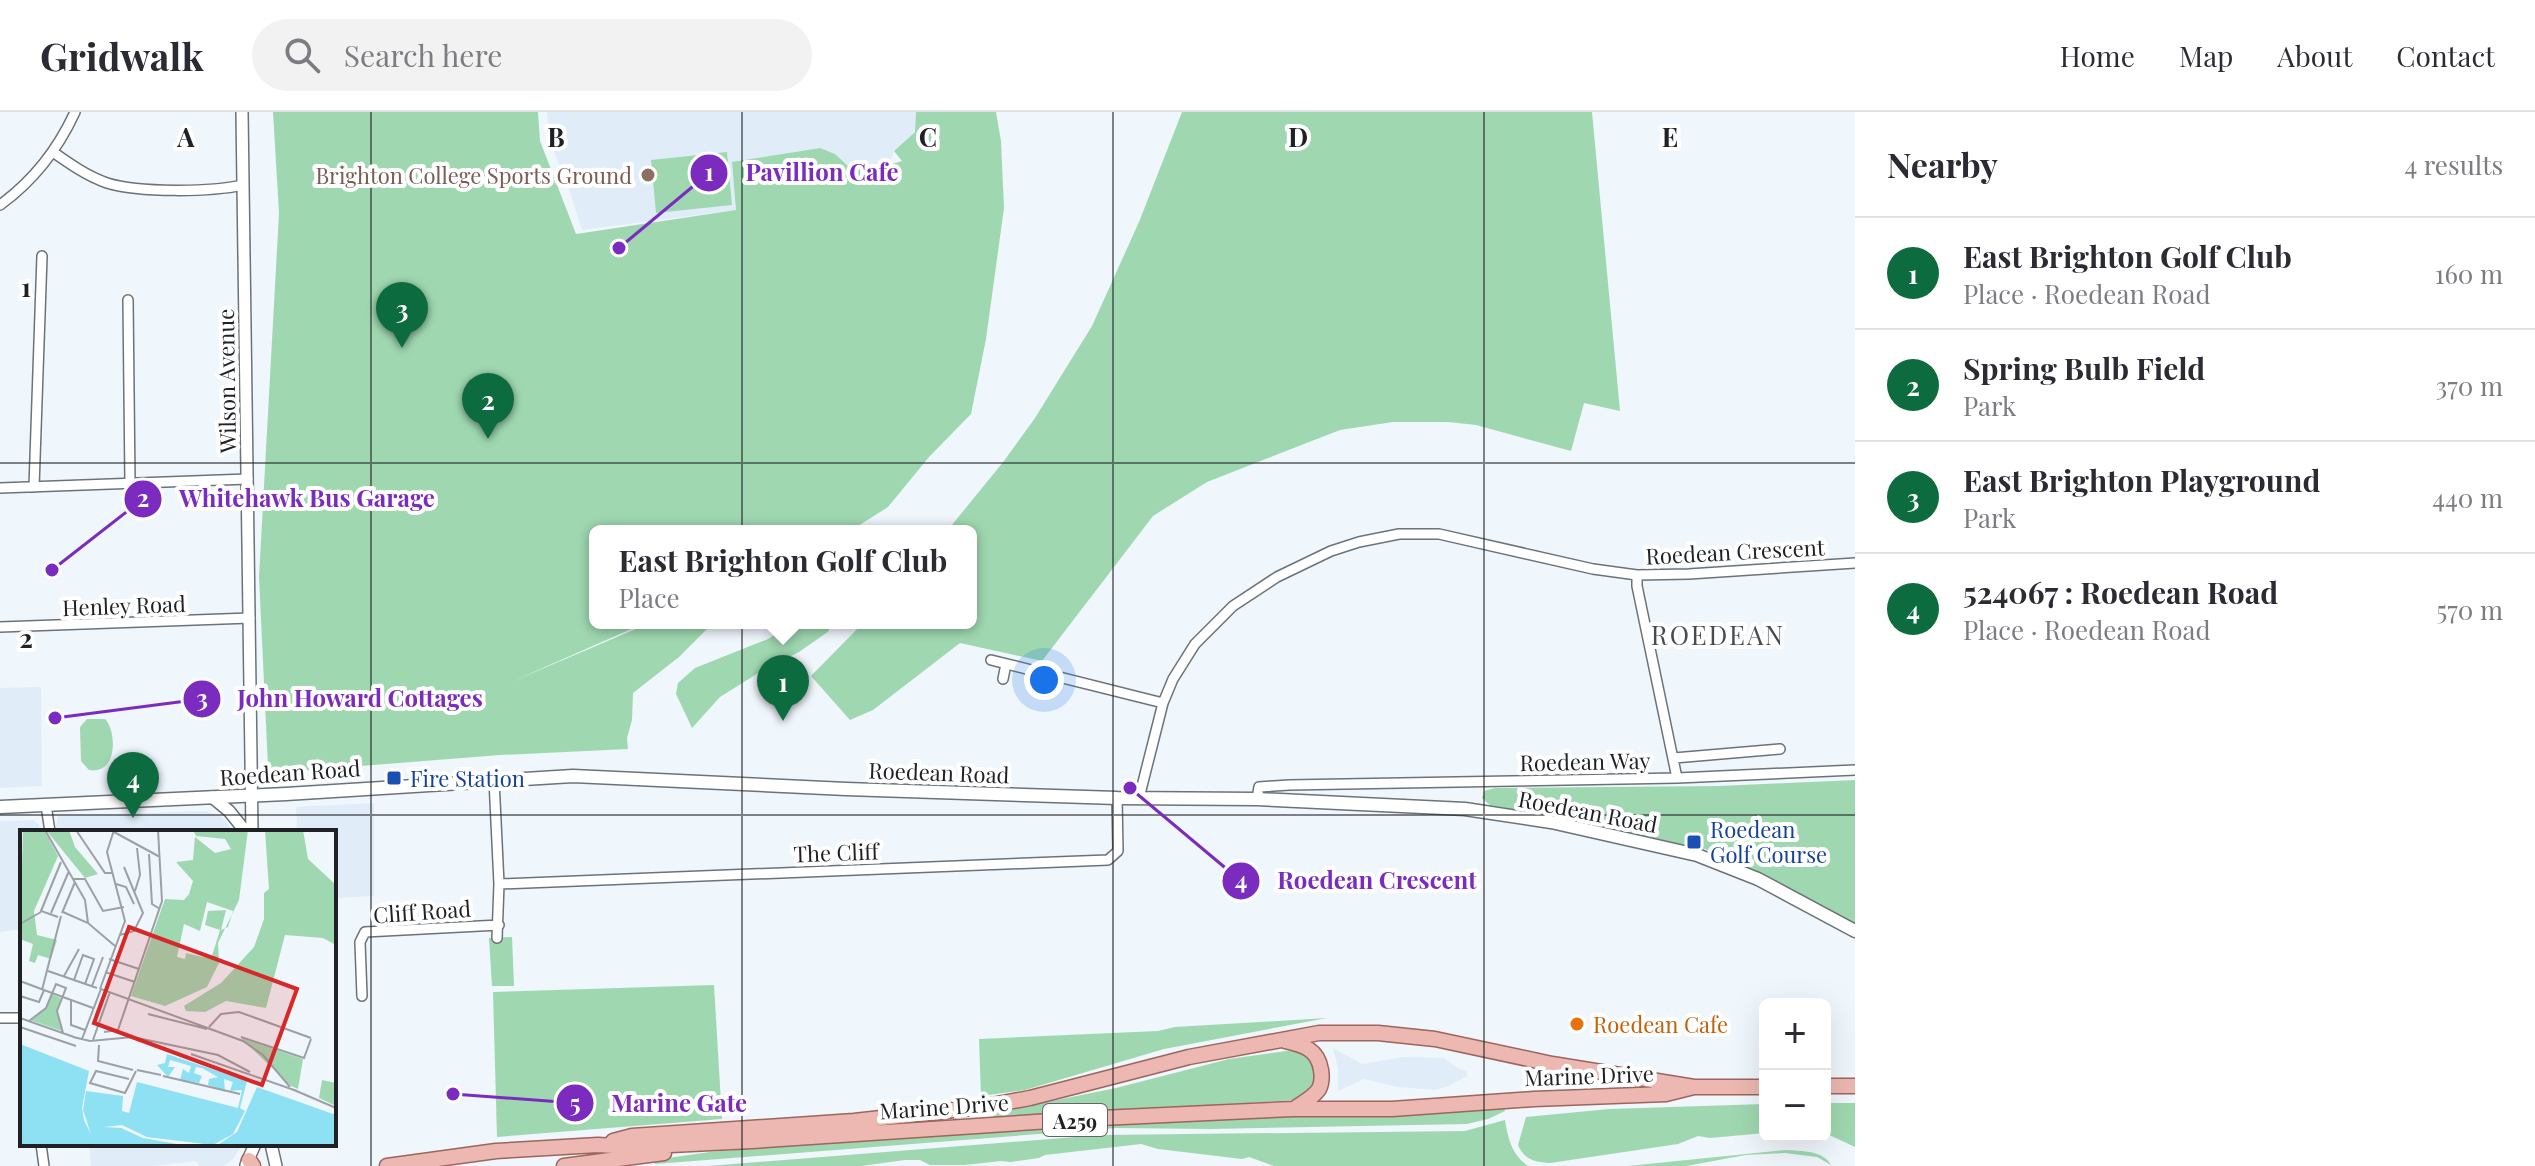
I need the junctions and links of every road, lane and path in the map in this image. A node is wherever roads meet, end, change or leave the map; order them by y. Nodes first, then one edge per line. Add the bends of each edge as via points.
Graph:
1 (75, 112) edge
2 (242, 112) edge
3 (53, 152) junction
4 (243, 185) junction
5 (0, 205) edge
6 (42, 256) dead end
7 (128, 300) dead end
8 (248, 479) junction
9 (130, 483) junction
10 (34, 487) junction
11 (0, 488) edge
12 (1855, 563) edge
13 (1637, 575) junction
14 (250, 618) junction
15 (0, 627) edge
16 (991, 660) dead end
17 (1006, 664) junction
18 (1003, 679) dead end
19 (1163, 703) junction
20 (1780, 749) dead end
21 (1674, 758) junction
22 (1855, 770) edge
23 (1677, 778) junction
24 (494, 780) junction
25 (1315, 785) junction
26 (253, 794) junction
27 (212, 797) junction
28 (1117, 798) junction
29 (1139, 798) junction
30 (1257, 799) junction
31 (1314, 802) junction
32 (46, 805) junction
33 (0, 807) edge
34 (50, 830) edge
35 (244, 830) edge
36 (252, 830) edge
37 (499, 884) junction
38 (499, 925) junction
39 (1855, 931) edge
40 (497, 938) dead end
41 (362, 996) dead end
42 (1275, 1040) junction
43 (1831, 1086) edge
44 (1855, 1086) edge
45 (1694, 1087) junction
46 (1759, 1087) edge
47 (1293, 1109) junction
48 (752, 1141) junction
49 (598, 1145) junction
50 (41, 1146) edge
51 (271, 1146) edge
52 (44, 1166) edge
53 (276, 1166) edge
54 (387, 1166) edge
55 (564, 1166) edge

1 - 3 street
2 - 4 street, Wilson Avenue
3 - 4 street via 117,186
3 - 5 street
4 - 8 street, Wilson Avenue
6 - 10 street
7 - 9 street
8 - 9 street
8 - 14 street, Wilson Avenue
9 - 10 street
10 - 11 street
12 - 13 street, Roedean Crescent
13 - 19 street, Roedean Crescent via 1439,534 1372,538 1305,563 1233,606 1195,644
13 - 21 street
14 - 15 street, Henley Road
14 - 26 street, Wilson Avenue
16 - 17 street
17 - 18 street
17 - 19 street
19 - 29 street, Roedean Crescent
20 - 21 street
21 - 23 street
22 - 23 street, Roedean Way
23 - 25 street, Roedean Way
24 - 26 main road, Roedean Road
24 - 28 main road, Roedean Road via 589,776
24 - 37 street
25 - 30 street, Roedean Way via 1259,787
25 - 31 street
26 - 27 main road, Roedean Road
26 - 36 street, Wilson Avenue
27 - 32 main road, Roedean Road
27 - 35 street
28 - 29 main road, Roedean Road
28 - 37 street, The Cliff via 1118,851 1108,860
29 - 30 main road, Roedean Road
30 - 31 main road, Roedean Road
31 - 39 main road, Roedean Road via 1465,809 1672,848 1758,879
32 - 33 main road, Roedean Road
32 - 34 street
37 - 38 street
38 - 40 street
38 - 41 street, Cliff Road via 365,932 360,942
42 - 45 main road, Marine Drive / A259 via 1319,1033 1435,1039
42 - 47 main road, Marine Drive / A259 via 1311,1049 1321,1065 1318,1089
42 - 49 main road, Marine Drive / A259 via 981,1107 632,1136
43 - 44 main road
45 - 46 main road, Marine Drive / A259
45 - 47 main road, Marine Drive / A259 via 1666,1094
47 - 48 main road, Marine Drive / A259
48 - 49 main road, Marine Drive / A259
48 - 55 main road
49 - 54 main road, Marine Drive / A259 via 496,1151
50 - 52 street
51 - 53 street

